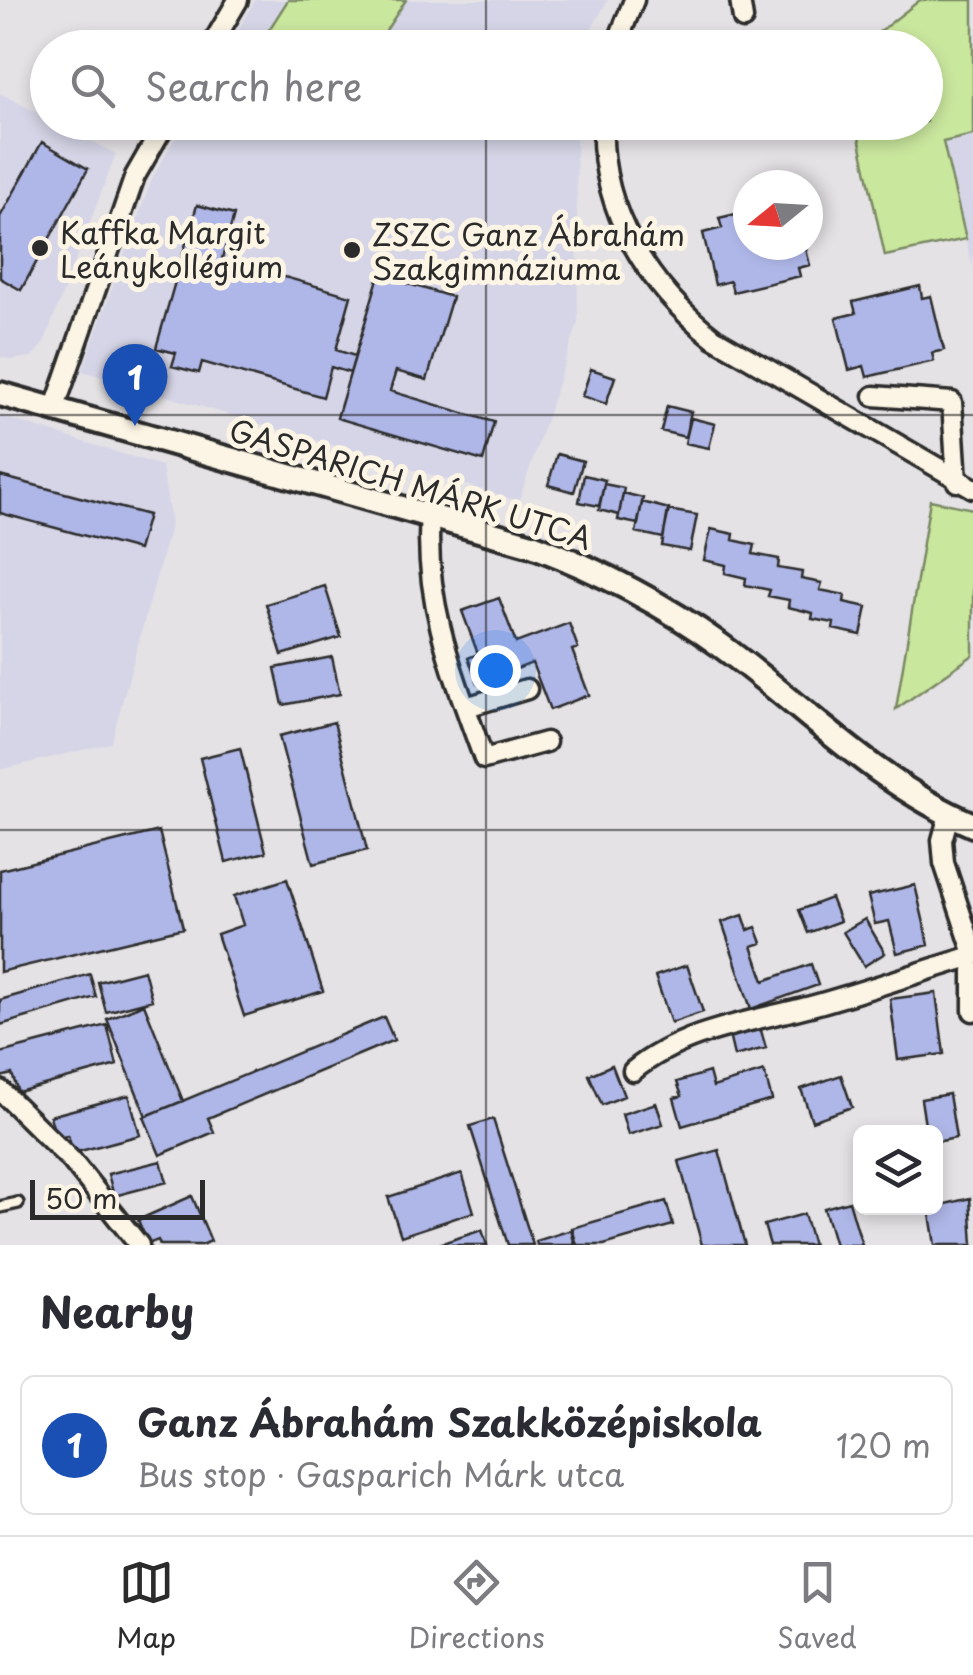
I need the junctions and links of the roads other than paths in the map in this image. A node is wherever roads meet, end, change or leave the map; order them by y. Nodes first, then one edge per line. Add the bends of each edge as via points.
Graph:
1 (238, 0) edge
2 (634, 0) edge
3 (220, 30) edge
4 (622, 30) edge
5 (155, 140) edge
6 (605, 140) edge
7 (0, 394) edge
8 (874, 396) dead end
9 (54, 410) junction
10 (965, 485) edge
11 (430, 515) junction
12 (527, 689) dead end
13 (466, 707) junction
14 (546, 742) dead end
15 (949, 815) junction
16 (973, 825) edge
17 (973, 954) edge
18 (973, 971) edge
19 (973, 1010) edge
20 (633, 1071) dead end
21 (0, 1090) edge
22 (18, 1203) dead end
23 (0, 1207) edge
24 (139, 1245) edge

1 - 3 street
2 - 4 street
5 - 9 street via 134,176
6 - 10 street via 621,220 657,286 684,315
7 - 9 street, GASPARICH MÁRK UTCA
8 - 10 street via 952,402
9 - 11 street, GASPARICH MÁRK UTCA
11 - 13 street via 438,626
11 - 15 street, GASPARICH MÁRK UTCA via 532,545 644,595 720,645 889,780
12 - 13 street
13 - 14 street via 484,759
15 - 16 street, GASPARICH MÁRK UTCA
15 - 17 street via 944,862
17 - 20 street via 695,1036 655,1052
18 - 19 street
21 - 24 street via 72,1161
22 - 23 lane

